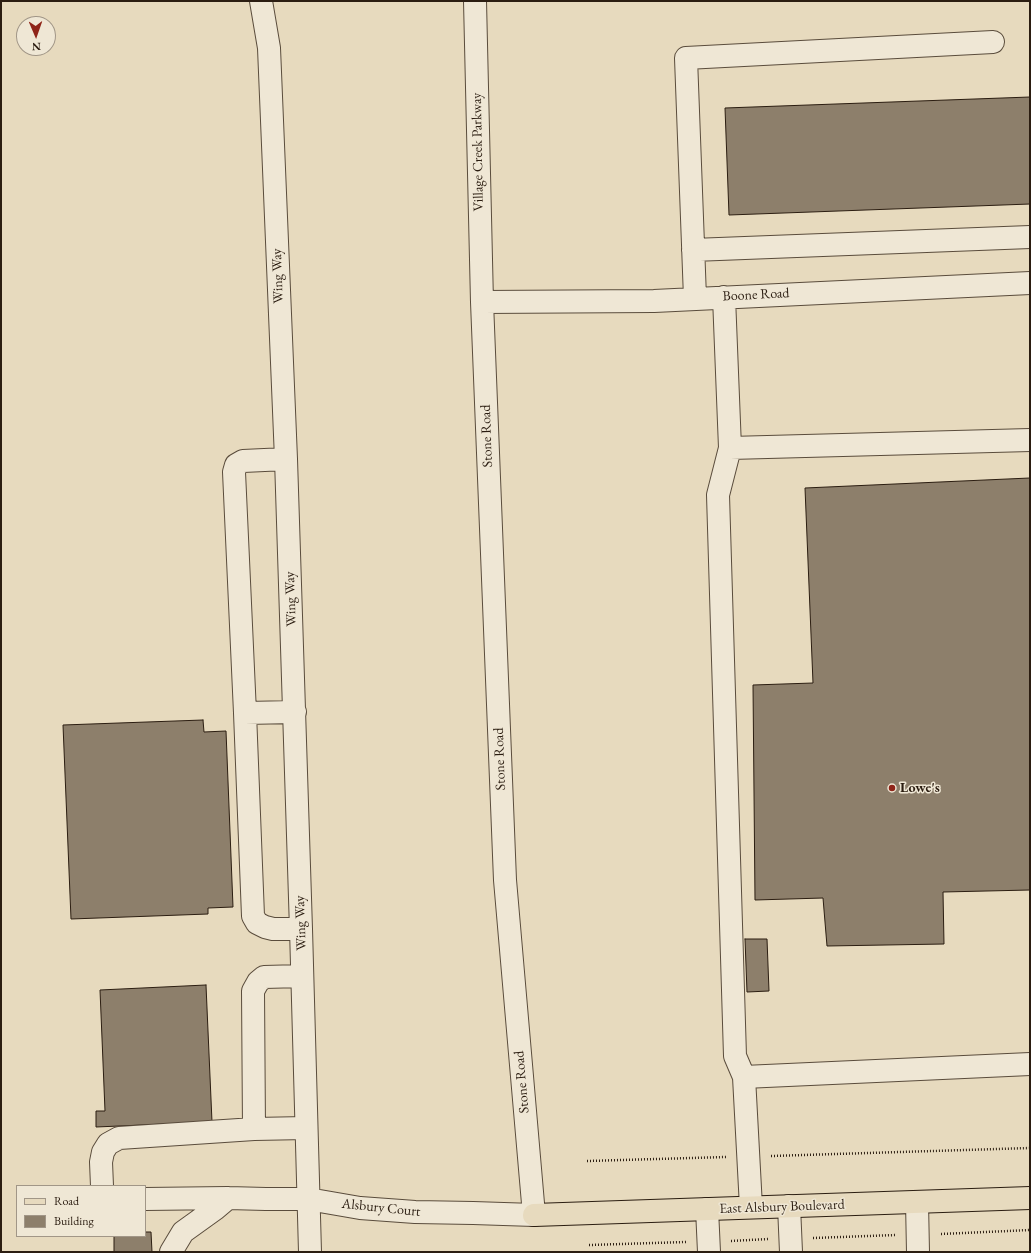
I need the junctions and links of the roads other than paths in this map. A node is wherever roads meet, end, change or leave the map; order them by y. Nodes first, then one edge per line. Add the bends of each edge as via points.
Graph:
1 (261, 1) edge
2 (475, 1) edge
3 (992, 42) dead end
4 (1030, 237) edge
5 (693, 250) junction
6 (1030, 283) edge
7 (724, 297) junction
8 (696, 298) junction
9 (482, 302) junction
10 (1030, 440) edge
11 (730, 448) junction
12 (286, 459) junction
13 (295, 712) junction
14 (245, 713) junction
15 (301, 929) junction
16 (302, 976) junction
17 (1030, 1064) edge
18 (744, 1077) junction
19 (306, 1128) junction
20 (254, 1129) junction
21 (102, 1185) edge
22 (228, 1198) junction
23 (1030, 1198) edge
24 (146, 1199) edge
25 (308, 1199) junction
26 (917, 1202) junction
27 (790, 1206) junction
28 (751, 1208) junction
29 (707, 1209) junction
30 (534, 1215) junction
31 (171, 1252) edge
32 (310, 1252) edge
33 (709, 1252) edge
34 (791, 1252) edge
35 (918, 1252) edge

1 - 12 street, Wing Way via 269,48
2 - 9 street, Village Creek Parkway
3 - 5 street via 686,58
4 - 5 street
5 - 8 street
6 - 7 street, Boone Road
7 - 8 street, Boone Road
7 - 11 street
8 - 9 street, Boone Road via 654,301
9 - 30 street, Stone Road via 505,880
10 - 11 street
11 - 18 street via 718,495 735,1056
12 - 13 street, Wing Way
12 - 14 street via 243,460 236,465 234,472
13 - 14 street
13 - 15 street, Wing Way
14 - 15 street via 253,916 257,923 272,929
15 - 16 street, Wing Way
16 - 19 street, Wing Way
16 - 20 street via 264,977 252,991
17 - 18 street
18 - 28 street
19 - 20 street
19 - 25 street, Wing Way
20 - 21 street via 119,1138 108,1144 103,1152
22 - 24 street, Alsbury Court
22 - 25 street, Alsbury Court
22 - 31 street via 183,1232
23 - 26 main road, East Alsbury Boulevard
25 - 30 street, Alsbury Court via 360,1208 415,1212
25 - 32 street, Wing Way
26 - 27 main road, East Alsbury Boulevard
26 - 35 street
27 - 28 main road, East Alsbury Boulevard
27 - 34 street
28 - 29 main road, East Alsbury Boulevard
29 - 30 main road, East Alsbury Boulevard
29 - 33 street

